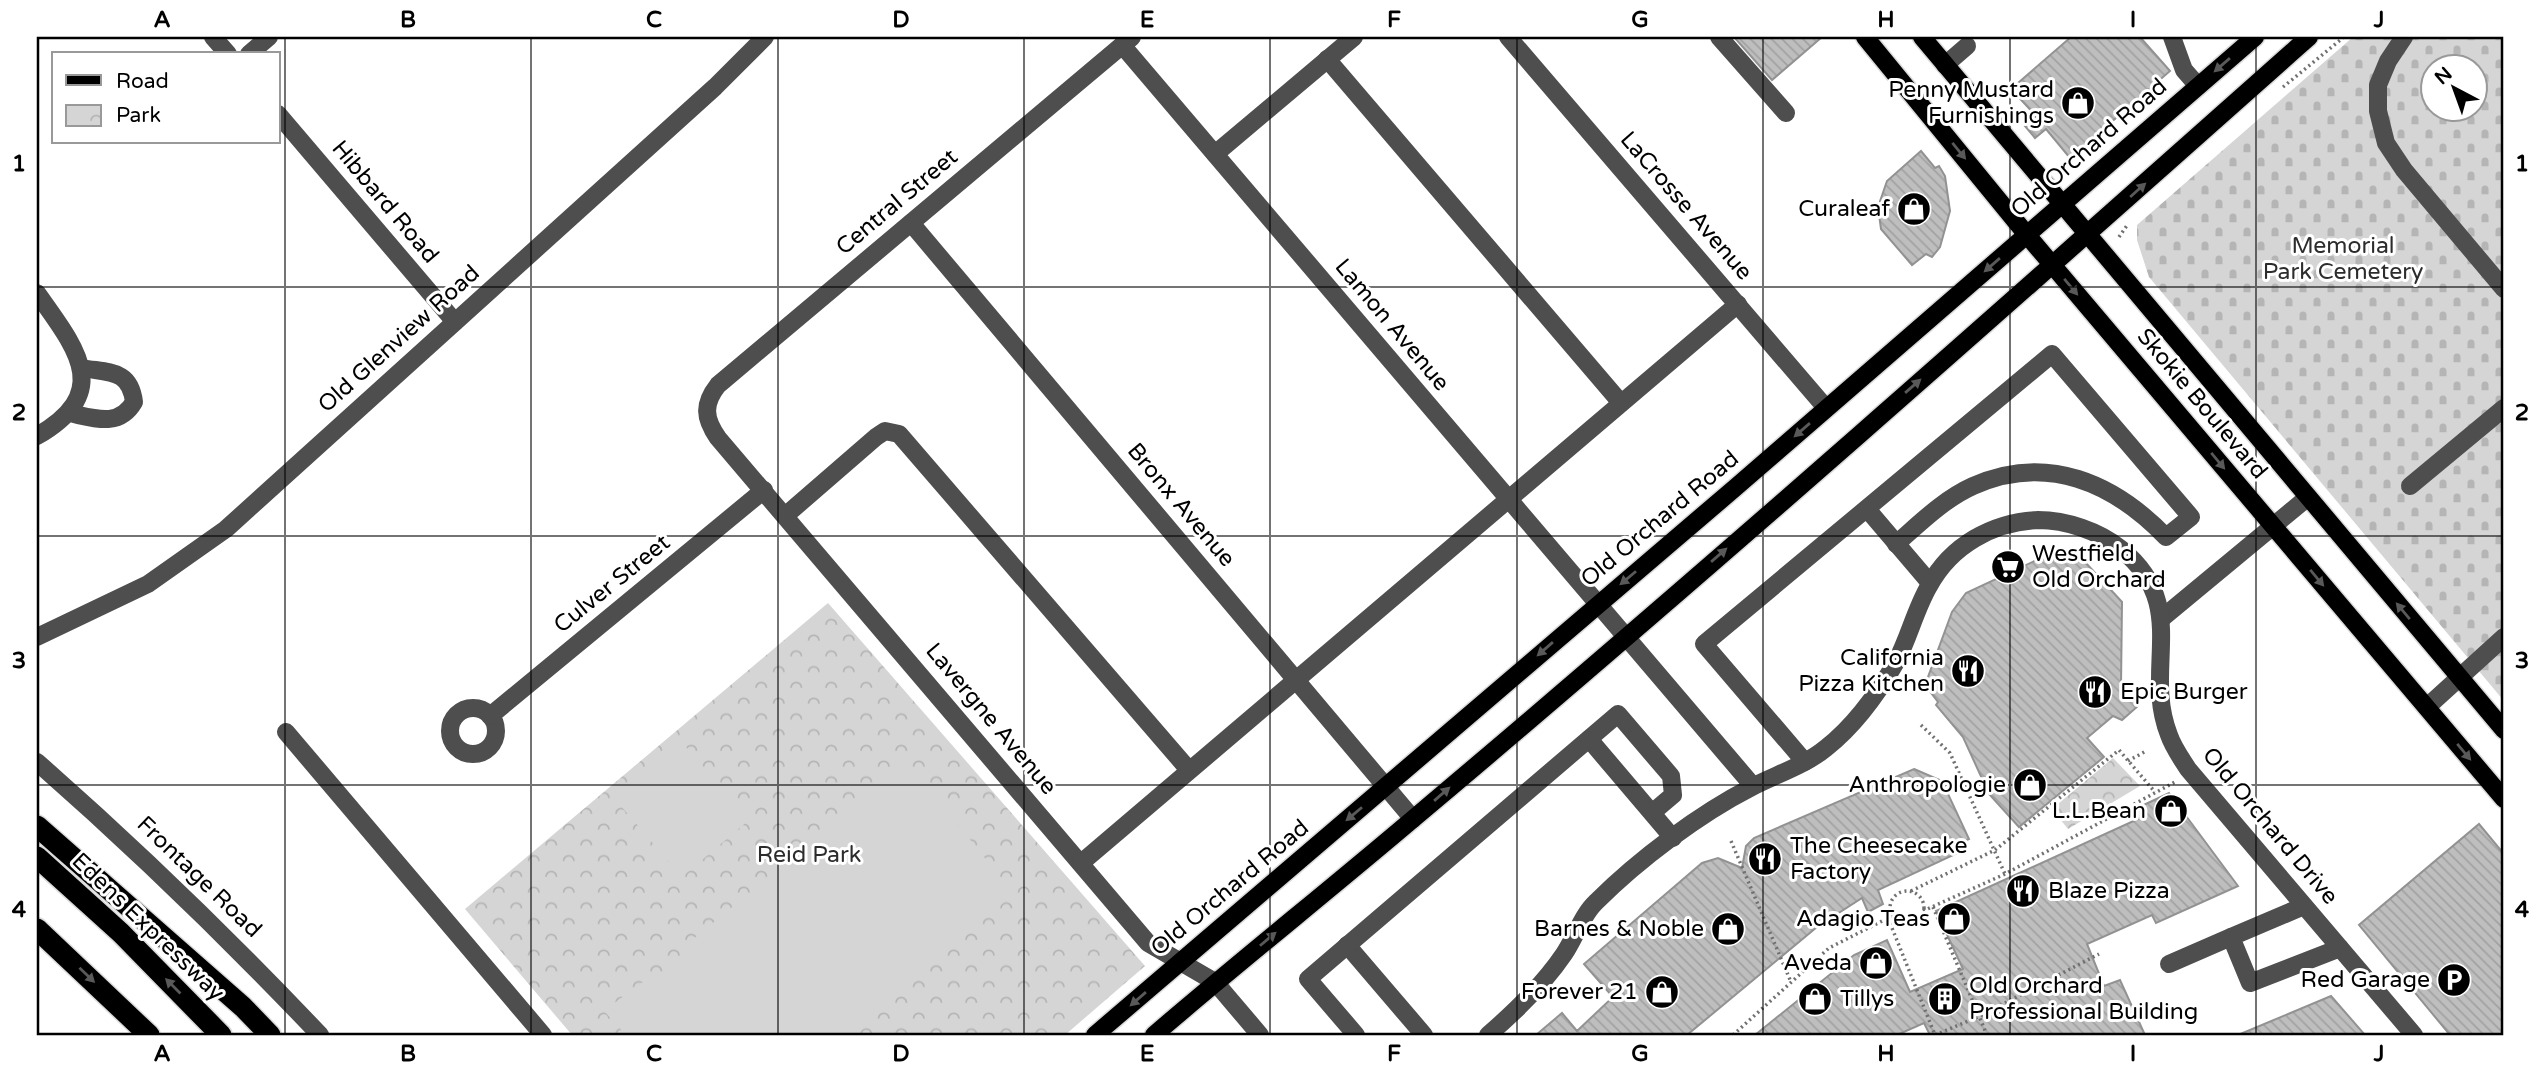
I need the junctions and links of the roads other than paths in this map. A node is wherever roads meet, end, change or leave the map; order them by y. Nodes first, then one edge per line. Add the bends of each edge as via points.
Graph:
1 (213, 37) edge
2 (269, 37) edge
3 (765, 37) edge
4 (1354, 37) edge
5 (1508, 37) edge
6 (1719, 37) edge
7 (1866, 37) edge
8 (1922, 37) edge
9 (2172, 37) edge
10 (2255, 37) edge
11 (2309, 37) edge
12 (2404, 37) edge
13 (1127, 41) edge
14 (1968, 46) dead end
15 (226, 52) edge
16 (251, 52) edge
17 (1327, 59) junction
18 (1945, 65) junction
19 (2198, 86) junction
20 (1786, 113) dead end
21 (280, 116) edge
22 (1215, 154) junction
23 (2062, 204) junction
24 (911, 223) junction
25 (2027, 235) junction
26 (2087, 235) junction
27 (2052, 265) junction
28 (2504, 289) edge
29 (37, 293) edge
30 (1738, 304) junction
31 (455, 322) junction
32 (82, 368) junction
33 (1621, 403) junction
34 (1826, 408) junction
35 (2504, 408) edge
36 (69, 413) junction
37 (706, 413) joint
38 (37, 436) edge
39 (2410, 486) dead end
40 (764, 490) junction
41 (2307, 498) junction
42 (1507, 499) junction
43 (1867, 509) junction
44 (786, 515) junction
45 (2273, 526) junction
46 (1896, 544) junction
47 (1930, 583) junction
48 (1597, 604) junction
49 (2161, 619) junction
50 (37, 637) edge
51 (1625, 637) junction
52 (2504, 637) edge
53 (2458, 676) junction
54 (1296, 679) junction
55 (2427, 707) junction
56 (490, 716) dead end
57 (2504, 730) edge
58 (286, 732) dead end
59 (1589, 739) junction
60 (37, 762) edge
61 (1805, 762) junction
62 (1189, 770) junction
63 (1753, 786) junction
64 (1386, 787) junction
65 (2504, 799) edge
66 (1653, 812) junction
67 (1413, 819) junction
68 (37, 826) edge
69 (1673, 838) junction
70 (37, 857) edge
71 (1081, 863) junction
72 (2304, 906) junction
73 (37, 929) edge
74 (2231, 937) junction
75 (1347, 945) junction
76 (2340, 948) junction
77 (1180, 962) junction
78 (2169, 964) dead end
79 (1215, 982) junction
80 (1419, 1033) edge
81 (1157, 1034) edge
82 (149, 1035) edge
83 (220, 1035) edge
84 (270, 1035) edge
85 (320, 1035) edge
86 (543, 1035) edge
87 (1095, 1035) edge
88 (1260, 1035) edge
89 (1356, 1035) edge
90 (1488, 1035) edge
91 (2414, 1035) edge

1 - 15 street
2 - 16 street
3 - 31 street, Old Glenview Road
4 - 17 street
5 - 30 street, LaCrosse Avenue
6 - 20 street
7 -> 25 main road, Skokie Boulevard
8 - 18 main road, Skokie Boulevard
9 - 19 street via 2184,70
10 -> 19 main road, Old Orchard Road
26 -> 11 main road
12 - 28 street via 2378,85 2378,111 2386,143
13 - 22 street, Lamon Avenue
13 - 24 street, Central Street
14 - 18 street
17 - 22 street
17 - 33 street
18 - 23 main road, Skokie Boulevard
19 - 23 main road, Old Orchard Road
21 - 31 street, Hibbard Road
22 - 42 street, Lamon Avenue
23 - 25 main road, Old Orchard Road
23 - 26 main road, Skokie Boulevard
24 - 37 street, Central Street via 718,385 708,398
24 - 54 street, Bronx Avenue
25 - 27 main road, Skokie Boulevard
25 -> 34 main road, Old Orchard Road
26 - 27 main road
26 - 41 main road, Skokie Boulevard
27 -> 45 main road, Skokie Boulevard
51 -> 27 main road
29 - 32 street via 71,340
30 - 33 street
30 - 34 street, LaCrosse Avenue
31 - 50 street, Old Glenview Road via 226,529 148,584
32 - 36 street via 82,388
32 - 36 street via 121,375 130,383 134,402 127,414 111,420
33 - 42 street
34 -> 48 main road, Old Orchard Road
35 - 39 street
36 - 38 street
37 - 40 street, Lavergne Avenue via 718,438
40 - 44 street, Lavergne Avenue
40 - 56 street, Culver Street
41 - 45 street
53 -> 41 main road, Skokie Boulevard
42 - 48 street, Lamon Avenue
42 - 54 street
43 - 46 street
43 - 46 street via 2052,354 2191,517 2166,537 2133,506 2102,486 2082,478 2019,474 1974,486
43 - 61 street via 1704,644
44 - 62 street via 876,437 885,431 899,434
44 - 71 street, Lavergne Avenue
45 - 49 street
45 -> 55 main road, Skokie Boulevard
46 - 47 street
47 - 49 street, Old Orchard Drive via 1963,545 1981,533 2022,521 2063,523 2101,536 2134,561 2157,596
47 - 61 street, Old Orchard Drive via 1905,643 1879,688 1845,730
48 - 51 street, Lamon Avenue
48 -> 64 main road, Old Orchard Road
49 - 72 street, Old Orchard Drive via 2168,734 2188,769
51 - 63 street
67 -> 51 main road
52 - 53 street
53 - 55 street
53 - 57 main road, Skokie Boulevard
54 - 62 street
54 - 64 street, Bronx Avenue
55 -> 65 main road, Skokie Boulevard
58 - 86 street
59 - 66 street
59 - 66 street via 1618,714 1671,776 1673,795
59 - 75 street
60 - 85 street, Frontage Road via 223,932
61 - 63 street, Old Orchard Drive
62 - 71 street
63 - 69 street, Old Orchard Drive
64 - 67 street, Bronx Avenue
64 -> 77 main road, Old Orchard Road
66 - 69 street
79 -> 67 main road
68 - 84 highway
69 - 90 street, Old Orchard Drive via 1594,903 1550,974
83 -> 70 highway, Edens Expressway via 121,933
71 - 77 street, Lavergne Avenue via 1148,943
72 - 74 street
72 - 76 street, Old Orchard Drive
73 -> 82 highway
74 - 76 street via 2250,983
74 - 78 street
75 - 80 street
75 - 89 street via 1308,979
76 - 91 street, Old Orchard Drive
77 - 79 street, Lavergne Avenue
77 -> 87 main road, Old Orchard Road
79 - 81 main road
79 - 88 street, Lavergne Avenue

